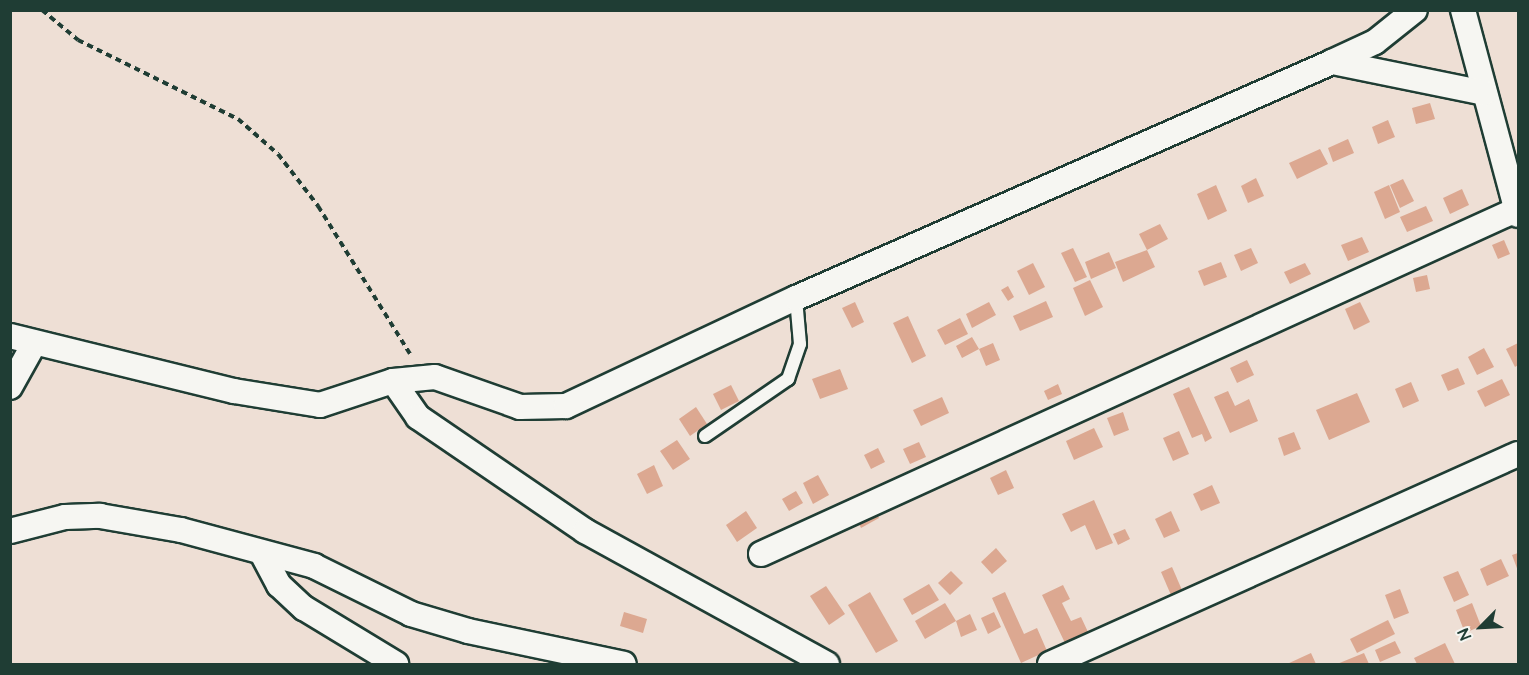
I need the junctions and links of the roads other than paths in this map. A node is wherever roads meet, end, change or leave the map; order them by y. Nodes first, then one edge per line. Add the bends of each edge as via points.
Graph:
1 (1415, 10) edge
2 (1463, 10) edge
3 (1332, 62) junction
4 (1484, 93) junction
5 (1517, 213) edge
6 (796, 298) junction
7 (10, 336) edge
8 (35, 342) junction
9 (393, 381) junction
10 (10, 387) edge
11 (705, 436) dead end
12 (1518, 454) edge
13 (10, 531) edge
14 (761, 554) dead end
15 (262, 555) junction
16 (396, 664) edge
17 (624, 664) edge
18 (827, 664) edge
19 (1050, 664) edge

1 - 3 street via 1375,42
2 - 4 street
3 - 4 street
3 - 6 street
4 - 5 street
5 - 14 street
6 - 9 street via 566,406 520,407 435,377
6 - 11 lane via 800,344 788,379
7 - 8 street
8 - 9 street via 234,391 320,405
8 - 10 street
9 - 18 street via 418,417 585,531
12 - 19 street
13 - 15 street via 65,517 100,516 181,530
15 - 16 street via 279,585 304,608
15 - 17 street via 314,566 411,614

